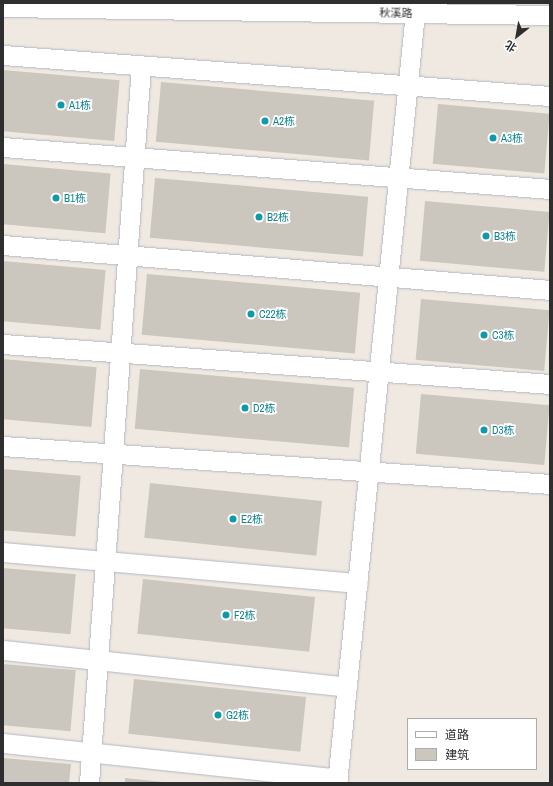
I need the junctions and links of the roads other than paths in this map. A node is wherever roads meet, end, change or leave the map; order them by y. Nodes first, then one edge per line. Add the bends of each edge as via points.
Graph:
1 (3, 7) edge
2 (416, 8) edge
3 (550, 15) edge
4 (3, 55) edge
5 (141, 66) junction
6 (409, 86) junction
7 (550, 96) edge
8 (3, 147) edge
9 (134, 157) junction
10 (400, 177) junction
11 (550, 189) edge
12 (3, 245) edge
13 (127, 256) junction
14 (390, 277) junction
15 (550, 290) edge
16 (3, 344) edge
17 (120, 353) junction
18 (380, 372) junction
19 (550, 384) edge
20 (3, 446) edge
21 (113, 454) junction
22 (370, 471) junction
23 (550, 484) edge
24 (3, 552) edge
25 (105, 561) junction
26 (358, 583) junction
27 (3, 650) edge
28 (98, 660) junction
29 (347, 687) junction
30 (3, 743) edge
31 (91, 753) junction
32 (338, 781) edge
33 (89, 783) edge

1 - 2 street, 秋溪路
2 - 3 street, 秋溪路
2 - 6 street
4 - 5 street
5 - 6 street
5 - 9 street
6 - 7 street
6 - 10 street
8 - 9 street
9 - 10 street
9 - 13 street
10 - 11 street
10 - 14 street
12 - 13 street
13 - 14 street
13 - 17 street
14 - 15 street
14 - 18 street
16 - 17 street
17 - 18 street
17 - 21 street
18 - 19 street
18 - 22 street
20 - 21 street
21 - 22 street
21 - 25 street
22 - 23 street
22 - 26 street
24 - 25 street
25 - 26 street
25 - 28 street
26 - 29 street
27 - 28 street
28 - 29 street
28 - 31 street
29 - 32 street
30 - 31 street
31 - 32 street
31 - 33 street

